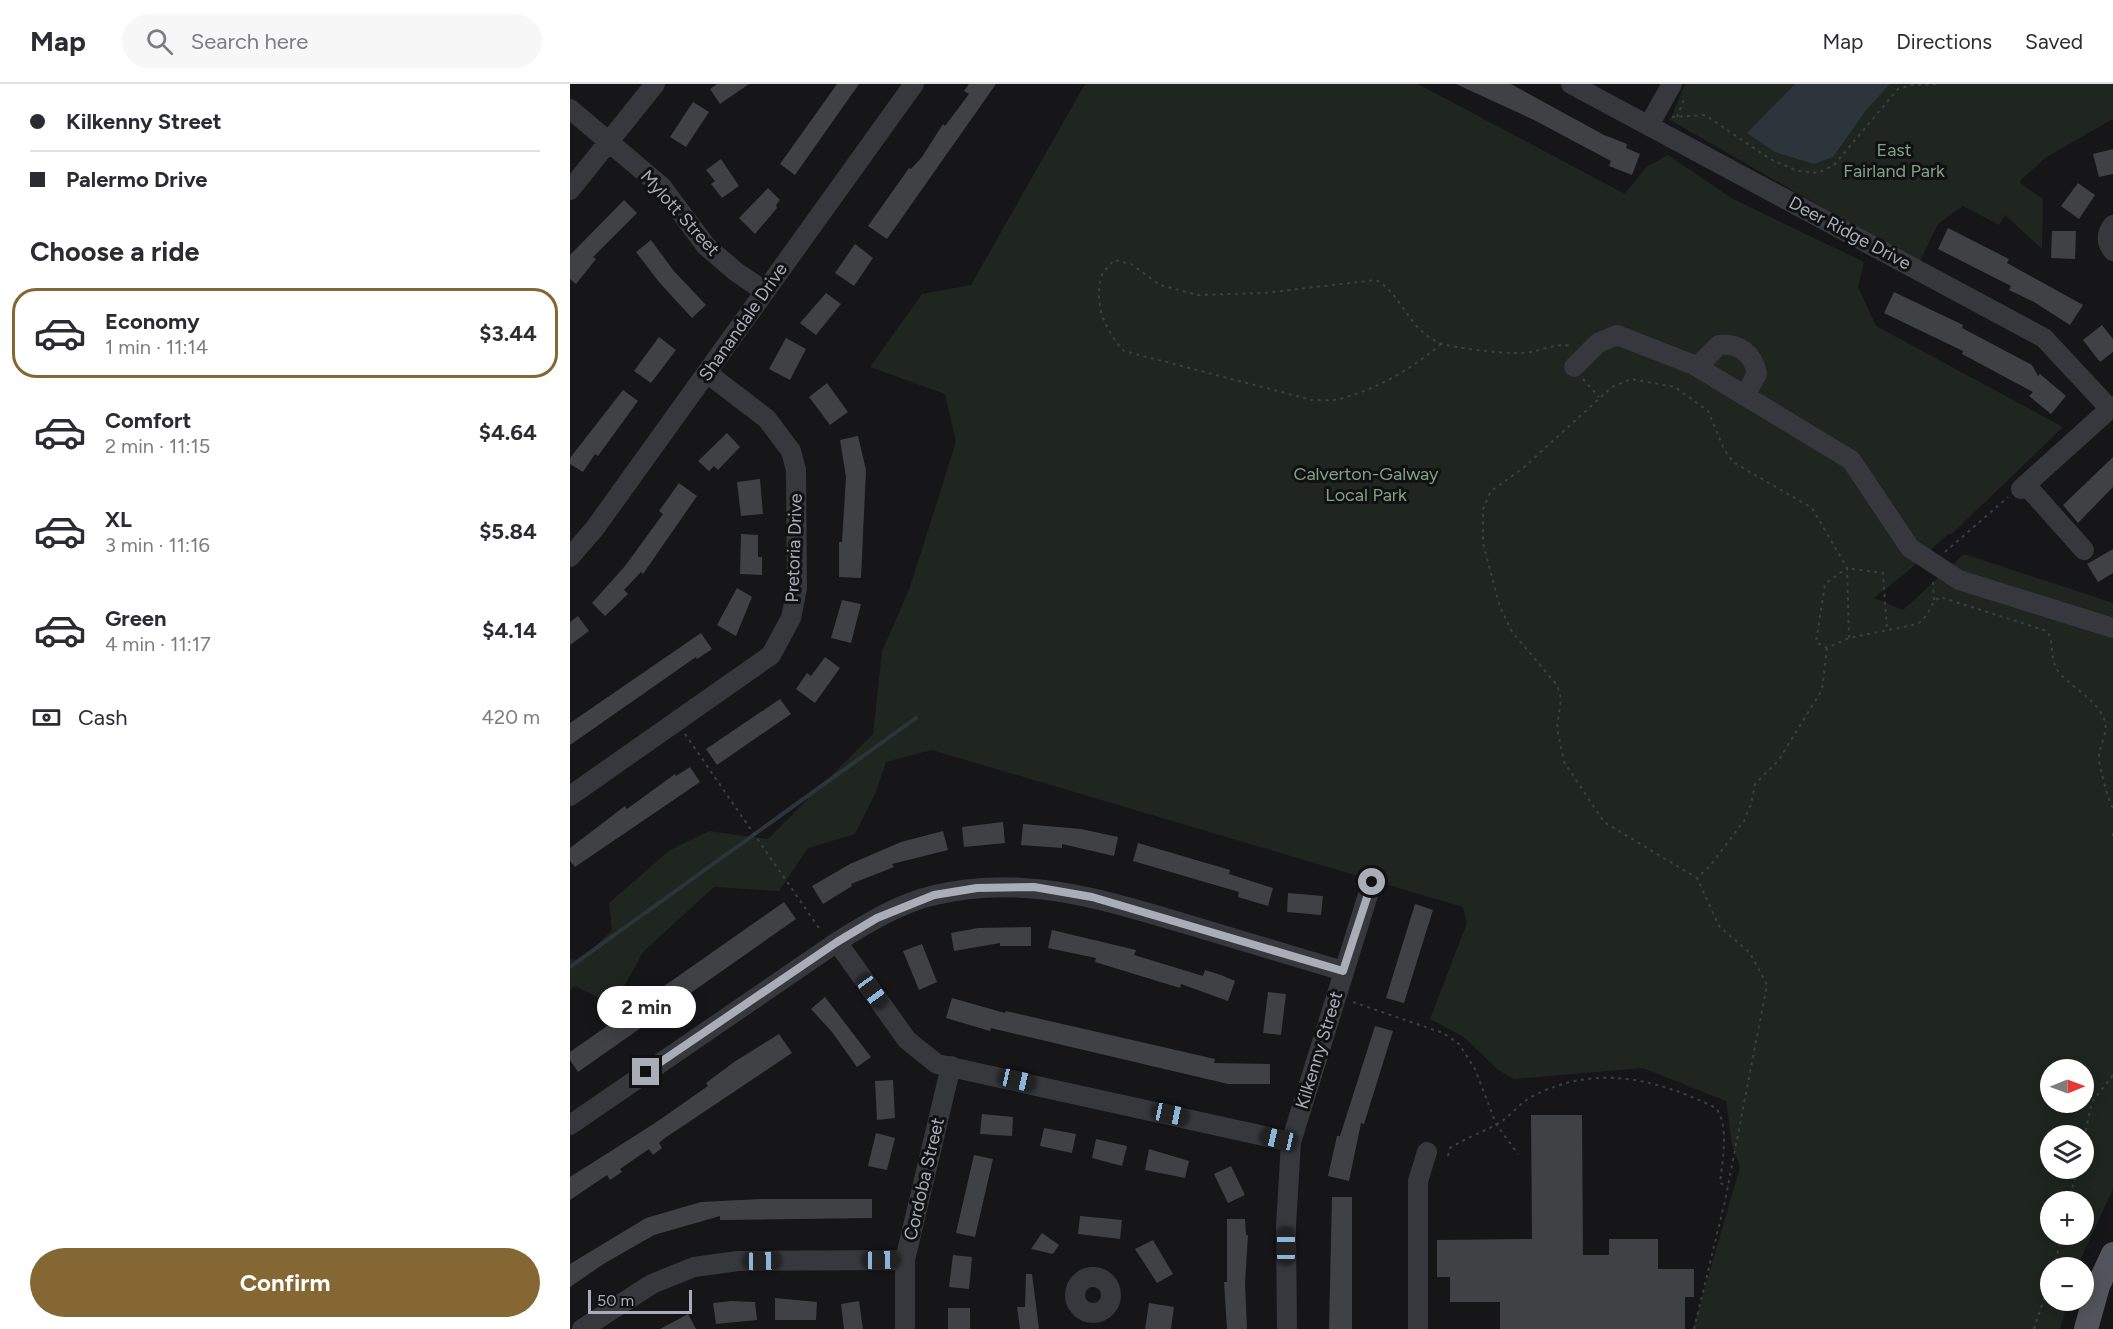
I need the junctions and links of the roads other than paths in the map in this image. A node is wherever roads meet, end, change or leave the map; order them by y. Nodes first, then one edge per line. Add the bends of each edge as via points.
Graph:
1 (655, 84) edge
2 (914, 84) edge
3 (1571, 84) edge
4 (1680, 87) edge
5 (570, 109) edge
6 (1652, 120) junction
7 (609, 140) junction
8 (570, 190) edge
9 (2113, 225) edge
10 (2113, 251) edge
11 (764, 291) junction
12 (1579, 362) road end
13 (1697, 367) junction
14 (707, 374) junction
15 (1745, 395) junction
16 (2111, 407) edge
17 (2084, 550) dead end
18 (570, 557) edge
19 (2113, 628) edge
20 (570, 796) edge
21 (1372, 882) dead end
22 (837, 942) junction
23 (1343, 971) junction
24 (951, 1066) junction
25 (570, 1125) edge
26 (1292, 1142) junction
27 (1427, 1152) dead end
28 (2113, 1254) edge
29 (905, 1260) junction
30 (2113, 1294) edge
31 (582, 1329) edge
32 (905, 1329) edge
33 (1287, 1329) edge
34 (1418, 1329) edge
35 (2086, 1329) edge
36 (2100, 1329) edge

1 - 7 street
2 - 11 street, Shanandale Drive
3 - 6 street, Deer Ridge Drive
4 - 6 street
5 - 7 street, Mylott Street
6 - 16 street, Deer Ridge Drive via 2044,338
7 - 8 street
7 - 11 street, Mylott Street via 662,187 706,246
9 - 10 street via 2108,243
11 - 14 street, Shanandale Drive
12 - 13 street via 1598,343 1617,335
13 - 15 street
13 - 15 street via 1719,345 1739,347 1749,354 1757,374
14 - 18 street, Shanandale Drive
14 - 20 street, Pretoria Drive via 767,419 791,451 796,470 797,588 791,618 771,655
15 - 19 street via 1851,460 1910,548 1959,580
16 - 17 street via 2023,487
21 - 23 street, Kilkenny Street
22 - 23 street via 877,918 934,895 977,888 1034,887 1092,897
22 - 24 street via 908,1040 937,1064
22 - 25 street
23 - 26 street, Kilkenny Street
24 - 26 street
24 - 29 street, Cordoba Street
26 - 33 street, Kilkenny Street via 1286,1226
27 - 34 street via 1418,1181
28 - 35 main road via 2098,1286
29 - 31 street via 738,1261 694,1268 652,1284
29 - 32 street, Cordoba Street
30 - 36 main road

